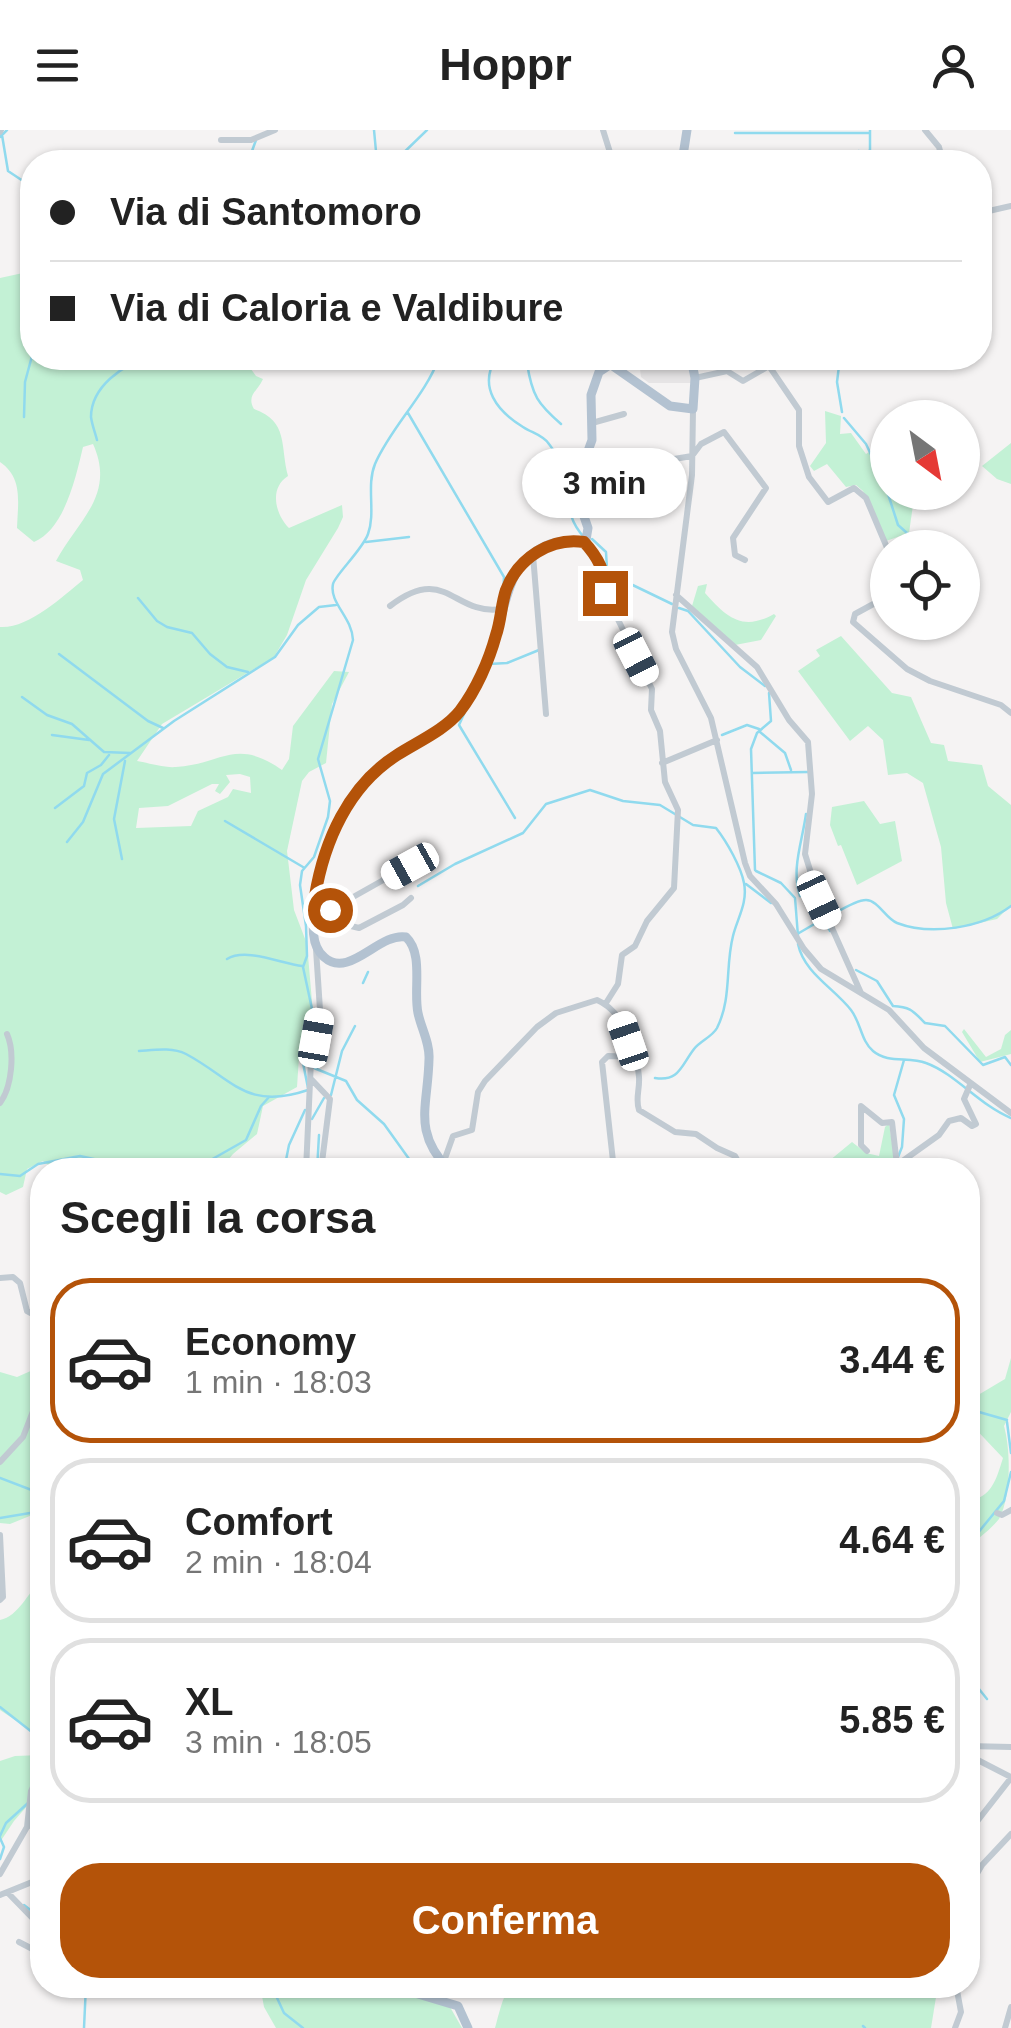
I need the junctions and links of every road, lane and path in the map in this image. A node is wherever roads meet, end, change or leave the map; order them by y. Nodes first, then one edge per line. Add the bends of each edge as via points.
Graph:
1 (276, 130) edge
2 (925, 130) edge
3 (222, 140) dead end
4 (940, 150) edge
5 (606, 370) edge
6 (625, 370) edge
7 (693, 370) edge
8 (762, 370) edge
9 (772, 370) edge
10 (695, 378) junction
11 (694, 409) junction
12 (624, 414) dead end
13 (591, 423) junction
14 (692, 456) junction
15 (642, 476) dead end
16 (880, 530) edge
17 (586, 538) junction
18 (533, 555) junction
19 (745, 560) dead end
20 (674, 602) junction
21 (390, 606) dead end
22 (870, 606) edge
23 (501, 609) junction
24 (870, 637) edge
25 (873, 640) edge
26 (1011, 713) edge
27 (546, 714) dead end
28 (717, 740) junction
29 (662, 763) junction
30 (410, 866) dead end
31 (315, 896) junction
32 (411, 898) dead end
33 (330, 910) junction
34 (316, 948) junction
35 (862, 994) junction
36 (606, 1004) junction
37 (7, 1034) dead end
38 (634, 1057) junction
39 (311, 1080) junction
40 (970, 1086) junction
41 (0, 1103) edge
42 (1011, 1114) edge
43 (868, 1151) dead end
44 (307, 1158) edge
45 (322, 1158) edge
46 (439, 1158) edge
47 (448, 1158) edge
48 (613, 1158) edge
49 (737, 1158) edge
50 (894, 1158) edge
51 (907, 1158) edge
52 (0, 1278) edge
53 (30, 1313) edge
54 (30, 1418) edge
55 (0, 1462) edge
56 (1011, 1510) edge
57 (998, 1513) dead end
58 (0, 1535) edge
59 (0, 1600) edge
60 (980, 1746) edge
61 (1011, 1747) edge
62 (980, 1761) edge
63 (1011, 1777) edge
64 (30, 1793) edge
65 (980, 1817) edge
66 (28, 1826) joint
67 (1011, 1834) edge
68 (980, 1868) edge
69 (0, 1874) edge
70 (30, 1883) edge
71 (4, 1894) edge
72 (30, 1917) edge
73 (19, 1942) dead end
74 (30, 1948) edge
75 (431, 1998) edge
76 (958, 1998) edge
77 (1011, 2006) edge
78 (468, 2028) edge
79 (955, 2028) edge
80 (1004, 2028) edge

1 - 3 street via 251,140
2 - 4 street
5 - 13 main road via 595,380
6 - 11 main road via 670,406
7 - 10 main road
8 - 10 street via 744,381 727,371
9 - 16 street via 799,410 799,446 811,480 828,502 854,488 866,498
10 - 11 main road
11 - 14 street
12 - 13 street
13 - 17 main road via 578,498
14 - 15 street via 662,461
14 - 19 street via 724,432 766,488 732,538 735,555
14 - 20 street
17 - 18 main road via 555,542
17 - 29 street via 652,689
18 - 23 main road via 510,582
18 - 27 street
20 - 28 street via 676,649
20 - 35 street via 757,667 808,742 812,794 805,854
21 - 23 street via 422,588 443,590 486,612
22 - 24 street via 853,622
23 - 31 main road via 488,659 460,711 386,763 338,819
25 - 26 street via 906,669
28 - 29 street
28 - 35 street via 748,873 816,964
29 - 36 street via 678,810 674,888 622,955 618,984
30 - 33 street
31 - 33 street
31 - 34 main road
32 - 33 street via 362,927 347,925
34 - 39 street via 320,1010
34 - 46 main road via 337,964 396,936 413,944 429,1056 424,1130
35 - 40 street
36 - 38 street via 621,1018
36 - 47 street via 568,1007 536,1027 482,1084 470,1132 453,1136
37 - 41 street via 10,1086
38 - 48 street via 608,1056 602,1062
38 - 49 street via 639,1110
39 - 44 street
39 - 45 street via 328,1095
40 - 42 street
40 - 51 street via 965,1096 974,1126 964,1118 949,1121
43 - 50 street via 861,1145 861,1106 882,1123 892,1122
52 - 53 street via 16,1279
54 - 55 street
56 - 57 street
58 - 59 street
60 - 61 street
62 - 63 street
63 - 65 street
64 - 66 street
66 - 69 street
67 - 68 street
70 - 71 street
71 - 72 street
73 - 74 street
75 - 78 main road via 458,2006
76 - 79 street
77 - 80 street

